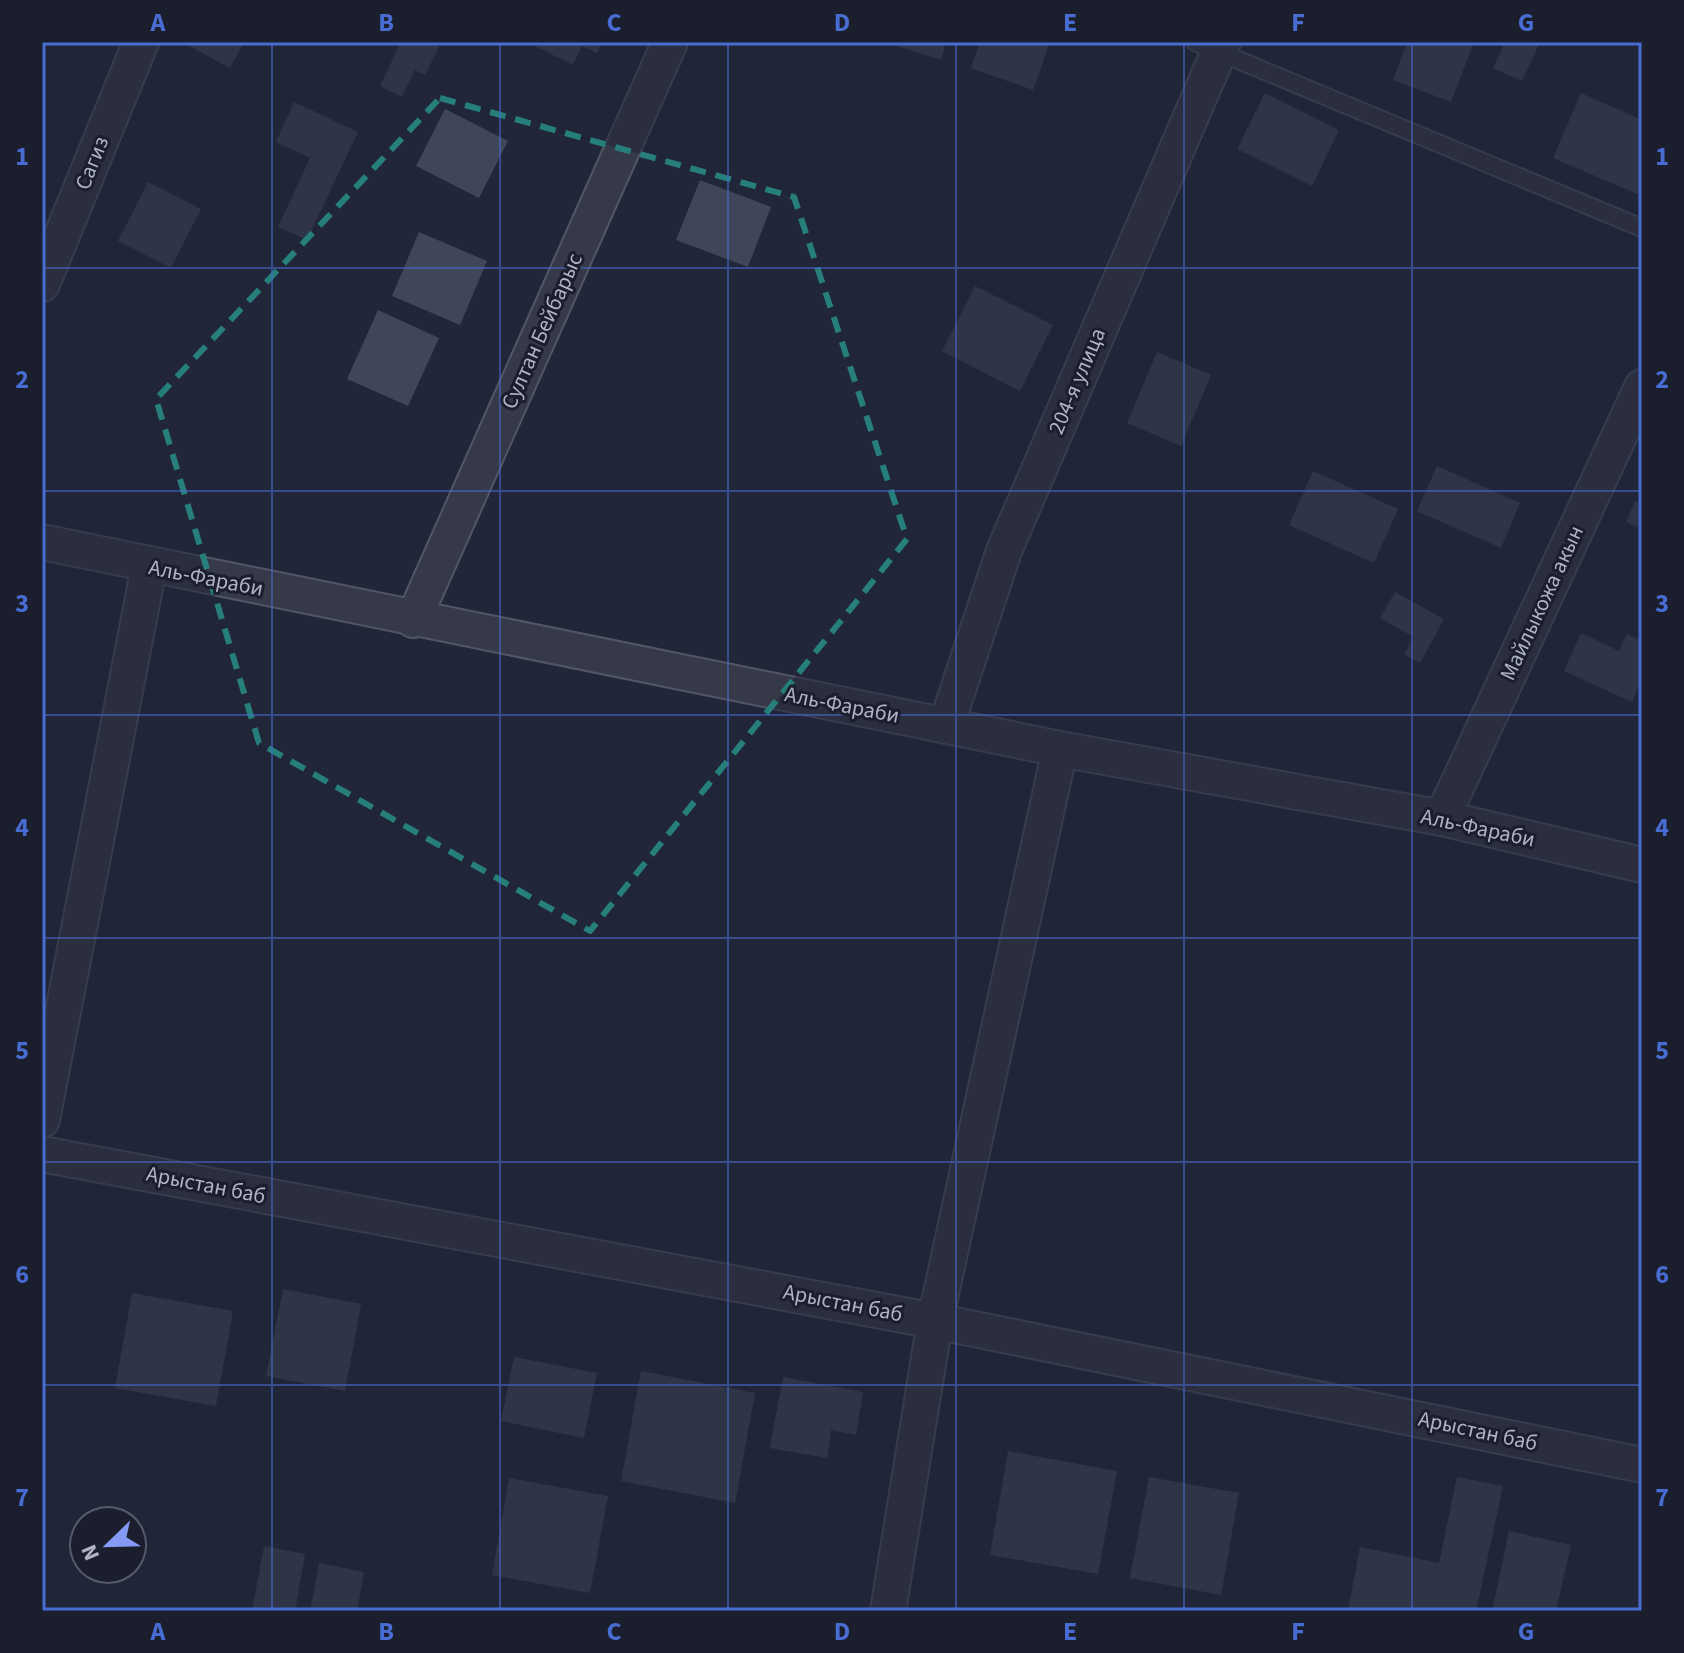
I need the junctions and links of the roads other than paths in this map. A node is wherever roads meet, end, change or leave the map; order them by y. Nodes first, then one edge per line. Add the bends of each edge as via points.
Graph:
1 (141, 42) edge
2 (670, 42) edge
3 (1212, 46) edge
4 (1642, 228) edge
5 (42, 284) edge
6 (1642, 387) edge
7 (42, 542) edge
8 (149, 567) junction
9 (413, 620) junction
10 (946, 726) junction
11 (1060, 749) junction
12 (1442, 818) junction
13 (1642, 865) edge
14 (42, 1120) edge
15 (42, 1154) edge
16 (935, 1321) junction
17 (1642, 1465) edge
18 (888, 1611) edge

1 - 5 street, Сагиз
2 - 9 street, Султан Бейбарыс
3 - 4 lane
3 - 10 street, 204-я улица via 1004,551
6 - 12 street, Майлыкожа акын
7 - 8 street, Аль-Фараби
8 - 9 street, Аль-Фараби
8 - 14 street
9 - 10 street, Аль-Фараби
10 - 11 street, Аль-Фараби
11 - 12 street, Аль-Фараби
11 - 16 street
12 - 13 street, Аль-Фараби
15 - 16 street, Арыстан баб
16 - 17 street, Арыстан баб
16 - 18 street

